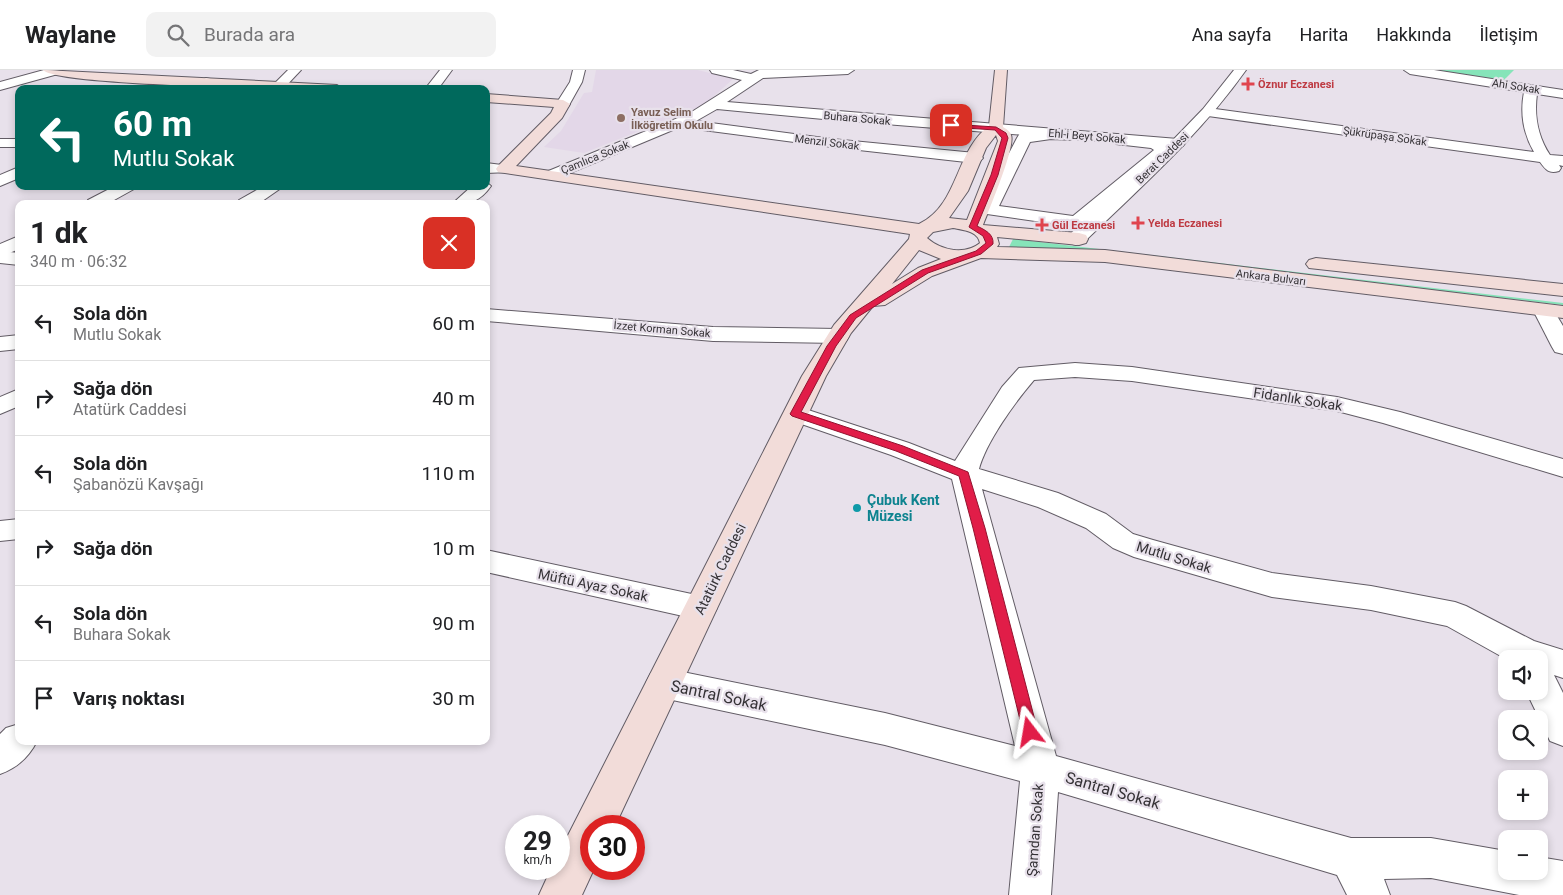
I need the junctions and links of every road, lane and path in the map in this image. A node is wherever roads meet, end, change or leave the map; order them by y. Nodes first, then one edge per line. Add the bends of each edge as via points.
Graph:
1 (51, 70) edge
2 (295, 70) edge
3 (446, 70) edge
4 (579, 70) edge
5 (716, 70) edge
6 (848, 70) edge
7 (1001, 70) edge
8 (1240, 70) edge
9 (1410, 70) edge
10 (760, 74) edge
11 (206, 82) junction
12 (200, 85) edge
13 (279, 85) joint
14 (434, 85) edge
15 (0, 86) edge
16 (1531, 88) junction
17 (1562, 92) edge
18 (490, 98) edge
19 (563, 104) junction
20 (718, 105) junction
21 (1208, 112) junction
22 (680, 123) junction
23 (996, 128) junction
24 (1026, 134) junction
25 (0, 143) edge
26 (15, 143) edge
27 (1178, 143) junction
28 (975, 158) junction
29 (1544, 158) junction
30 (1563, 161) edge
31 (490, 168) edge
32 (504, 169) junction
33 (15, 174) edge
34 (552, 175) junction
35 (1563, 179) edge
36 (490, 180) edge
37 (0, 181) edge
38 (120, 190) edge
39 (269, 190) edge
40 (477, 190) edge
41 (102, 200) edge
42 (252, 200) edge
43 (465, 200) edge
44 (976, 228) junction
45 (924, 232) junction
46 (1076, 239) junction
47 (15, 244) edge
48 (0, 251) edge
49 (974, 254) junction
50 (0, 257) edge
51 (15, 259) edge
52 (1563, 290) edge
53 (1554, 311) edge
54 (490, 315) edge
55 (846, 326) junction
56 (15, 342) edge
57 (0, 344) edge
58 (1563, 347) edge
59 (15, 398) edge
60 (0, 407) edge
61 (796, 414) junction
62 (1563, 468) edge
63 (964, 474) junction
64 (15, 529) edge
65 (0, 531) edge
66 (490, 562) edge
67 (701, 608) junction
68 (1511, 650) edge
69 (1548, 664) edge
70 (1563, 664) edge
71 (664, 683) junction
72 (1548, 700) edge
73 (1563, 730) edge
74 (15, 744) edge
75 (0, 757) edge
76 (1040, 769) junction
77 (599, 815) edge
78 (580, 854) edge
79 (1351, 859) junction
80 (1563, 882) edge
81 (560, 895) edge
82 (1030, 895) edge
83 (1369, 895) edge

1 - 11 main road via 84,76
1 - 15 street
2 - 13 street
3 - 14 street
4 - 19 street
5 - 10 street
6 - 10 street
7 - 23 main road
8 - 21 street, Berat Caddesi
9 - 16 street, Ahi Sokak
10 - 20 street, Çamlıca Sokak
11 - 12 street
11 - 13 main road
16 - 17 street, Ahi Sokak
16 - 29 street via 1529,116 1534,138
18 - 19 main road
19 - 32 main road via 557,115
20 - 22 street, Çamlıca Sokak
20 - 23 street, Buhara Sokak
21 - 27 street, Berat Caddesi
21 - 29 street, Şükrüpaşa Sokak
22 - 28 street, Menzil Sokak
22 - 34 street, Çamlıca Sokak
23 - 24 street, Ehl-i Beyt Sokak
23 - 28 main road, Atatürk Caddesi via 984,137
23 - 44 main road via 1004,134 1005,141
24 - 24 street via 990,207 993,210 1077,222 1162,150 1155,144
24 - 27 street, Ehl-i Beyt Sokak
25 - 26 street
27 - 46 street, Berat Caddesi
28 - 45 main road, Atatürk Caddesi via 951,204
29 - 30 street, Şükrüpaşa Sokak
29 - 35 street
31 - 32 street
32 - 34 main road
32 - 36 street
33 - 37 street
34 - 45 main road
38 - 41 street
39 - 42 street
40 - 43 street
44 - 45 main road, Ankara Bulvarı via 953,223
44 - 46 main road, Ankara Bulvarı
44 - 49 main road via 986,234 990,244
45 - 49 main road, Ankara Bulvarı via 932,250
45 - 55 main road, Atatürk Caddesi
46 - 52 main road, Ankara Bulvarı
47 - 48 street
49 - 53 main road, Ankara Bulvarı via 1105,256
49 - 55 main road, Atatürk Caddesi via 925,272
50 - 51 street
53 - 58 street
54 - 55 street, İzzet Korman Sokak via 713,334
55 - 61 main road, Atatürk Caddesi via 814,376
56 - 57 street
59 - 60 street
61 - 63 street, Mutlu Sokak
61 - 67 main road, Atatürk Caddesi
62 - 63 street, Fidanlık Sokak via 1337,404 1132,374 1075,370 1027,373 968,457
63 - 68 street, Mutlu Sokak via 1048,500 1096,521 1123,542 1272,586 1371,598 1455,615
63 - 76 street, Şamdan Sokak
64 - 65 street
66 - 67 street, Müftü Ayaz Sokak
67 - 71 main road, Atatürk Caddesi
69 - 70 street, Mutlu Sokak
71 - 76 street, Santral Sokak via 885,729
71 - 77 main road, Atatürk Caddesi
72 - 73 street
74 - 75 street
76 - 79 street, Santral Sokak
76 - 82 street, Şamdan Sokak
78 - 81 main road
79 - 80 street, Santral Sokak via 1431,858
79 - 83 street

